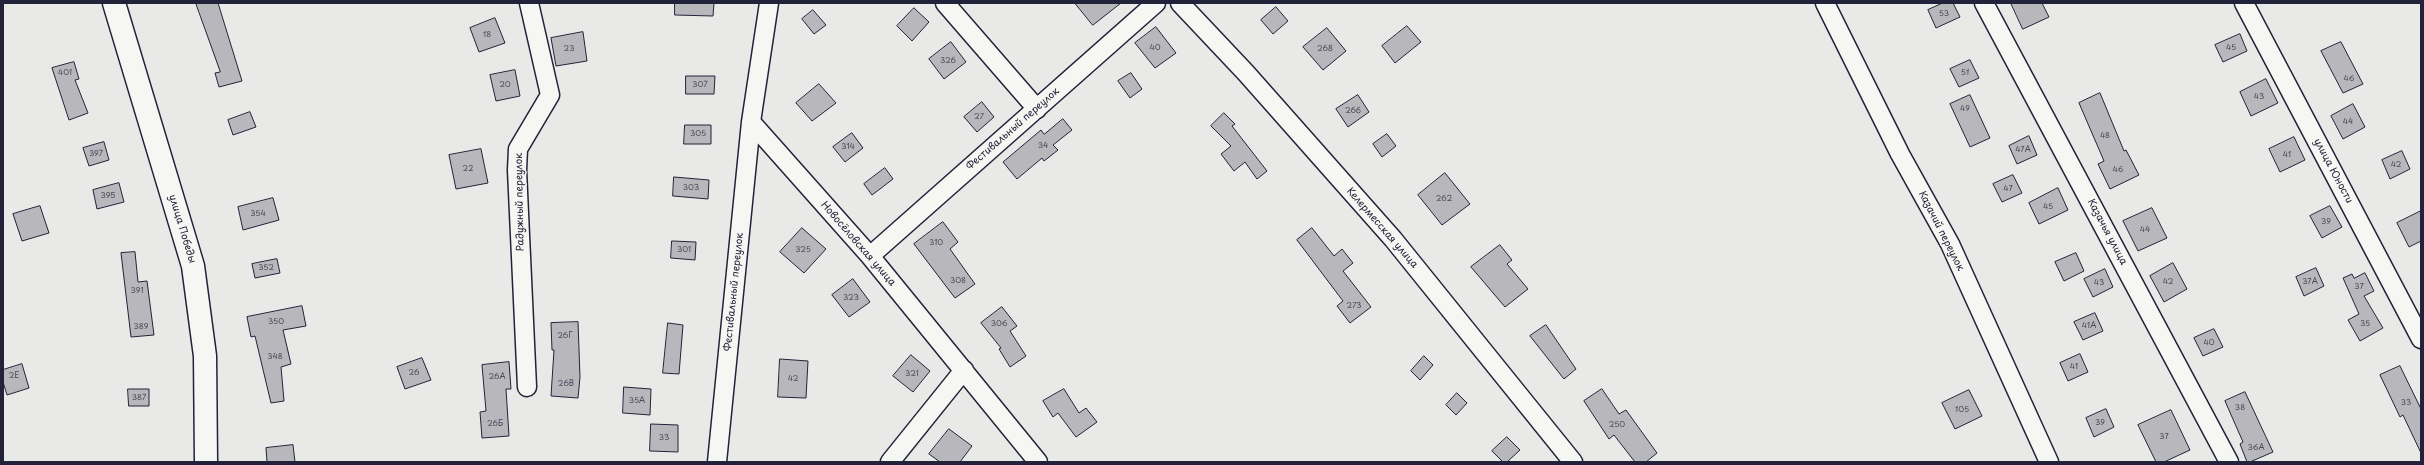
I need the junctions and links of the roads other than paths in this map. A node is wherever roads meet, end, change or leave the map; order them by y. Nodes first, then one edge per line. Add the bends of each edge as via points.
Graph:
1 (114, 3) edge
2 (529, 3) edge
3 (769, 3) edge
4 (945, 3) edge
5 (1156, 3) edge
6 (1180, 3) edge
7 (1825, 3) edge
8 (1984, 3) edge
9 (2244, 3) edge
10 (1037, 109) junction
11 (751, 122) junction
12 (870, 256) junction
13 (2421, 339) edge
14 (964, 370) junction
15 (526, 387) dead end
16 (206, 462) edge
17 (717, 462) edge
18 (890, 462) edge
19 (1038, 462) edge
20 (1573, 462) edge
21 (2049, 462) edge
22 (2229, 462) edge

1 - 16 street, улица Победы via 193,266 205,356
2 - 15 street, Радужный переулок via 550,95 518,149
3 - 11 street
4 - 10 street
5 - 10 street, Фестивальный переулок
6 - 20 street, Келермесская улица via 1246,73 1393,239
7 - 21 street, Казачий переулок via 1900,154 1950,244
8 - 22 street, Казачья улица
9 - 13 street, улица Юности
10 - 12 street, Фестивальный переулок
11 - 12 street, Новосёловская улица
11 - 17 street, Фестивальный переулок
12 - 14 street, Новосёловская улица
14 - 18 street
14 - 19 street, Новосёловская улица

